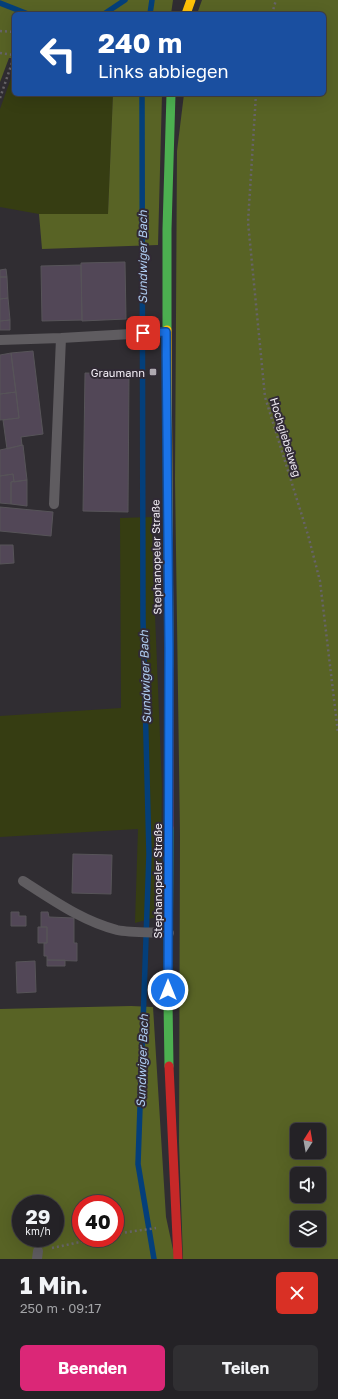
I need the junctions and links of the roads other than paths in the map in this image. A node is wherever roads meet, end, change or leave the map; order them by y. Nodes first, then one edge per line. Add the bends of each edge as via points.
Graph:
1 (191, 0) edge
2 (187, 12) edge
3 (171, 96) edge
4 (166, 332) junction
5 (61, 338) junction
6 (0, 340) edge
7 (54, 504) dead end
8 (24, 881) dead end
9 (169, 933) junction
10 (178, 1259) edge

1 - 2 street
3 - 4 street, Stephanopeler Straße
4 - 5 lane
4 - 9 street, Stephanopeler Straße
5 - 6 lane
5 - 7 lane
8 - 9 lane via 63,907 92,922 118,930
9 - 10 street, Stephanopeler Straße via 171,1136

